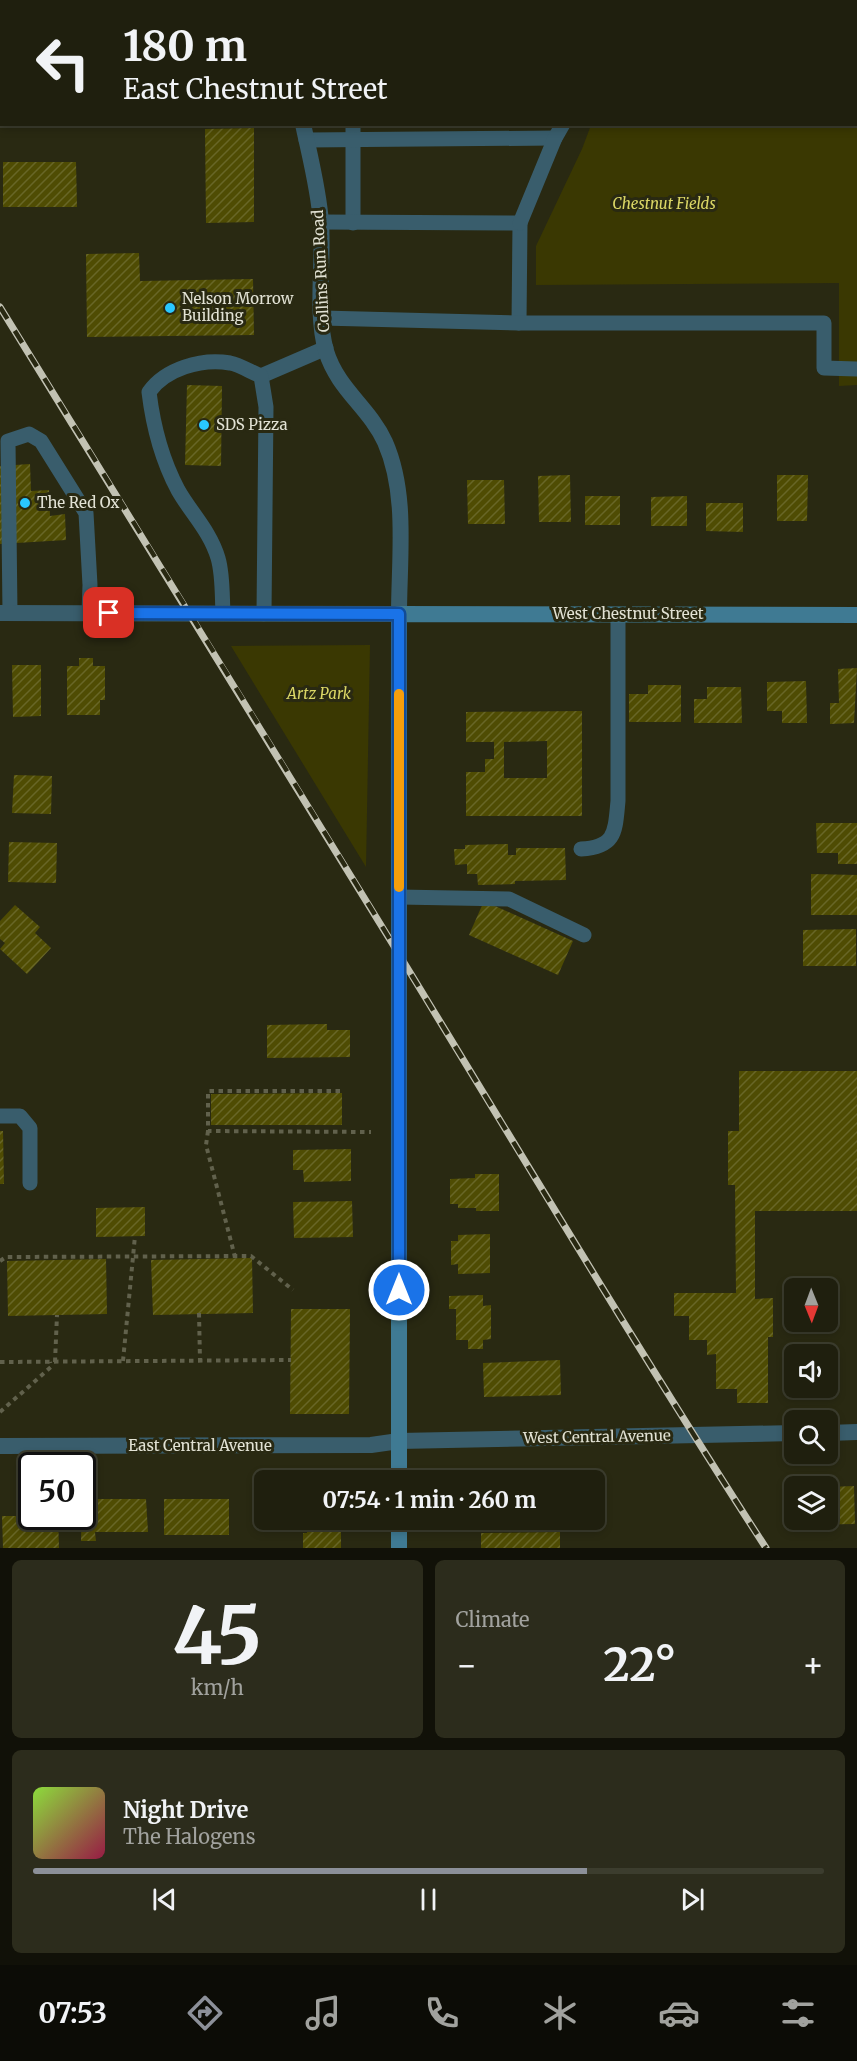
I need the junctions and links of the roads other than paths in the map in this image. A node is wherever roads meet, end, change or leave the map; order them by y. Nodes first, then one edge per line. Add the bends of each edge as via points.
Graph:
1 (352, 126) edge
2 (562, 126) edge
3 (305, 132) edge
4 (555, 138) junction
5 (353, 141) junction
6 (321, 222) junction
7 (520, 223) junction
8 (353, 224) junction
9 (322, 318) junction
10 (519, 323) junction
11 (326, 348) junction
12 (857, 369) edge
13 (261, 376) junction
14 (5, 613) edge
15 (88, 613) junction
16 (223, 613) junction
17 (264, 614) junction
18 (399, 614) junction
19 (618, 615) junction
20 (857, 615) edge
21 (581, 849) dead end
22 (399, 897) junction
23 (584, 935) dead end
24 (0, 1116) edge
25 (30, 1183) dead end
26 (857, 1432) edge
27 (784, 1433) edge
28 (838, 1433) edge
29 (399, 1441) junction
30 (0, 1446) edge
31 (399, 1470) edge
32 (399, 1530) edge
33 (399, 1548) edge

1 - 5 lane
2 - 4 lane
3 - 5 lane
3 - 6 street, Collins Run Road
4 - 5 lane
4 - 7 lane
5 - 8 lane
6 - 8 lane
6 - 9 street, Collins Run Road
7 - 8 lane
7 - 10 lane
9 - 10 lane
9 - 11 street, Collins Run Road
10 - 12 lane via 824,323 824,368
11 - 13 lane
11 - 18 street, Collins Run Road via 335,376 364,410 392,462 399,507
13 - 16 lane via 230,363 186,366 158,379 148,392 164,458 219,559
13 - 17 lane via 266,407
14 - 15 street
14 - 15 lane via 8,441 29,434 41,441 86,513
15 - 16 street
16 - 17 street
17 - 18 street
18 - 19 main road, West Chestnut Street
18 - 22 main road
19 - 20 main road, West Chestnut Street
19 - 21 lane via 615,829 612,838 598,848
22 - 23 lane via 508,899
22 - 29 main road
24 - 25 lane via 20,1116 30,1128
26 - 28 street
27 - 29 street, West Central Avenue
29 - 30 street, East Central Avenue via 371,1445
29 - 31 main road
32 - 33 main road

